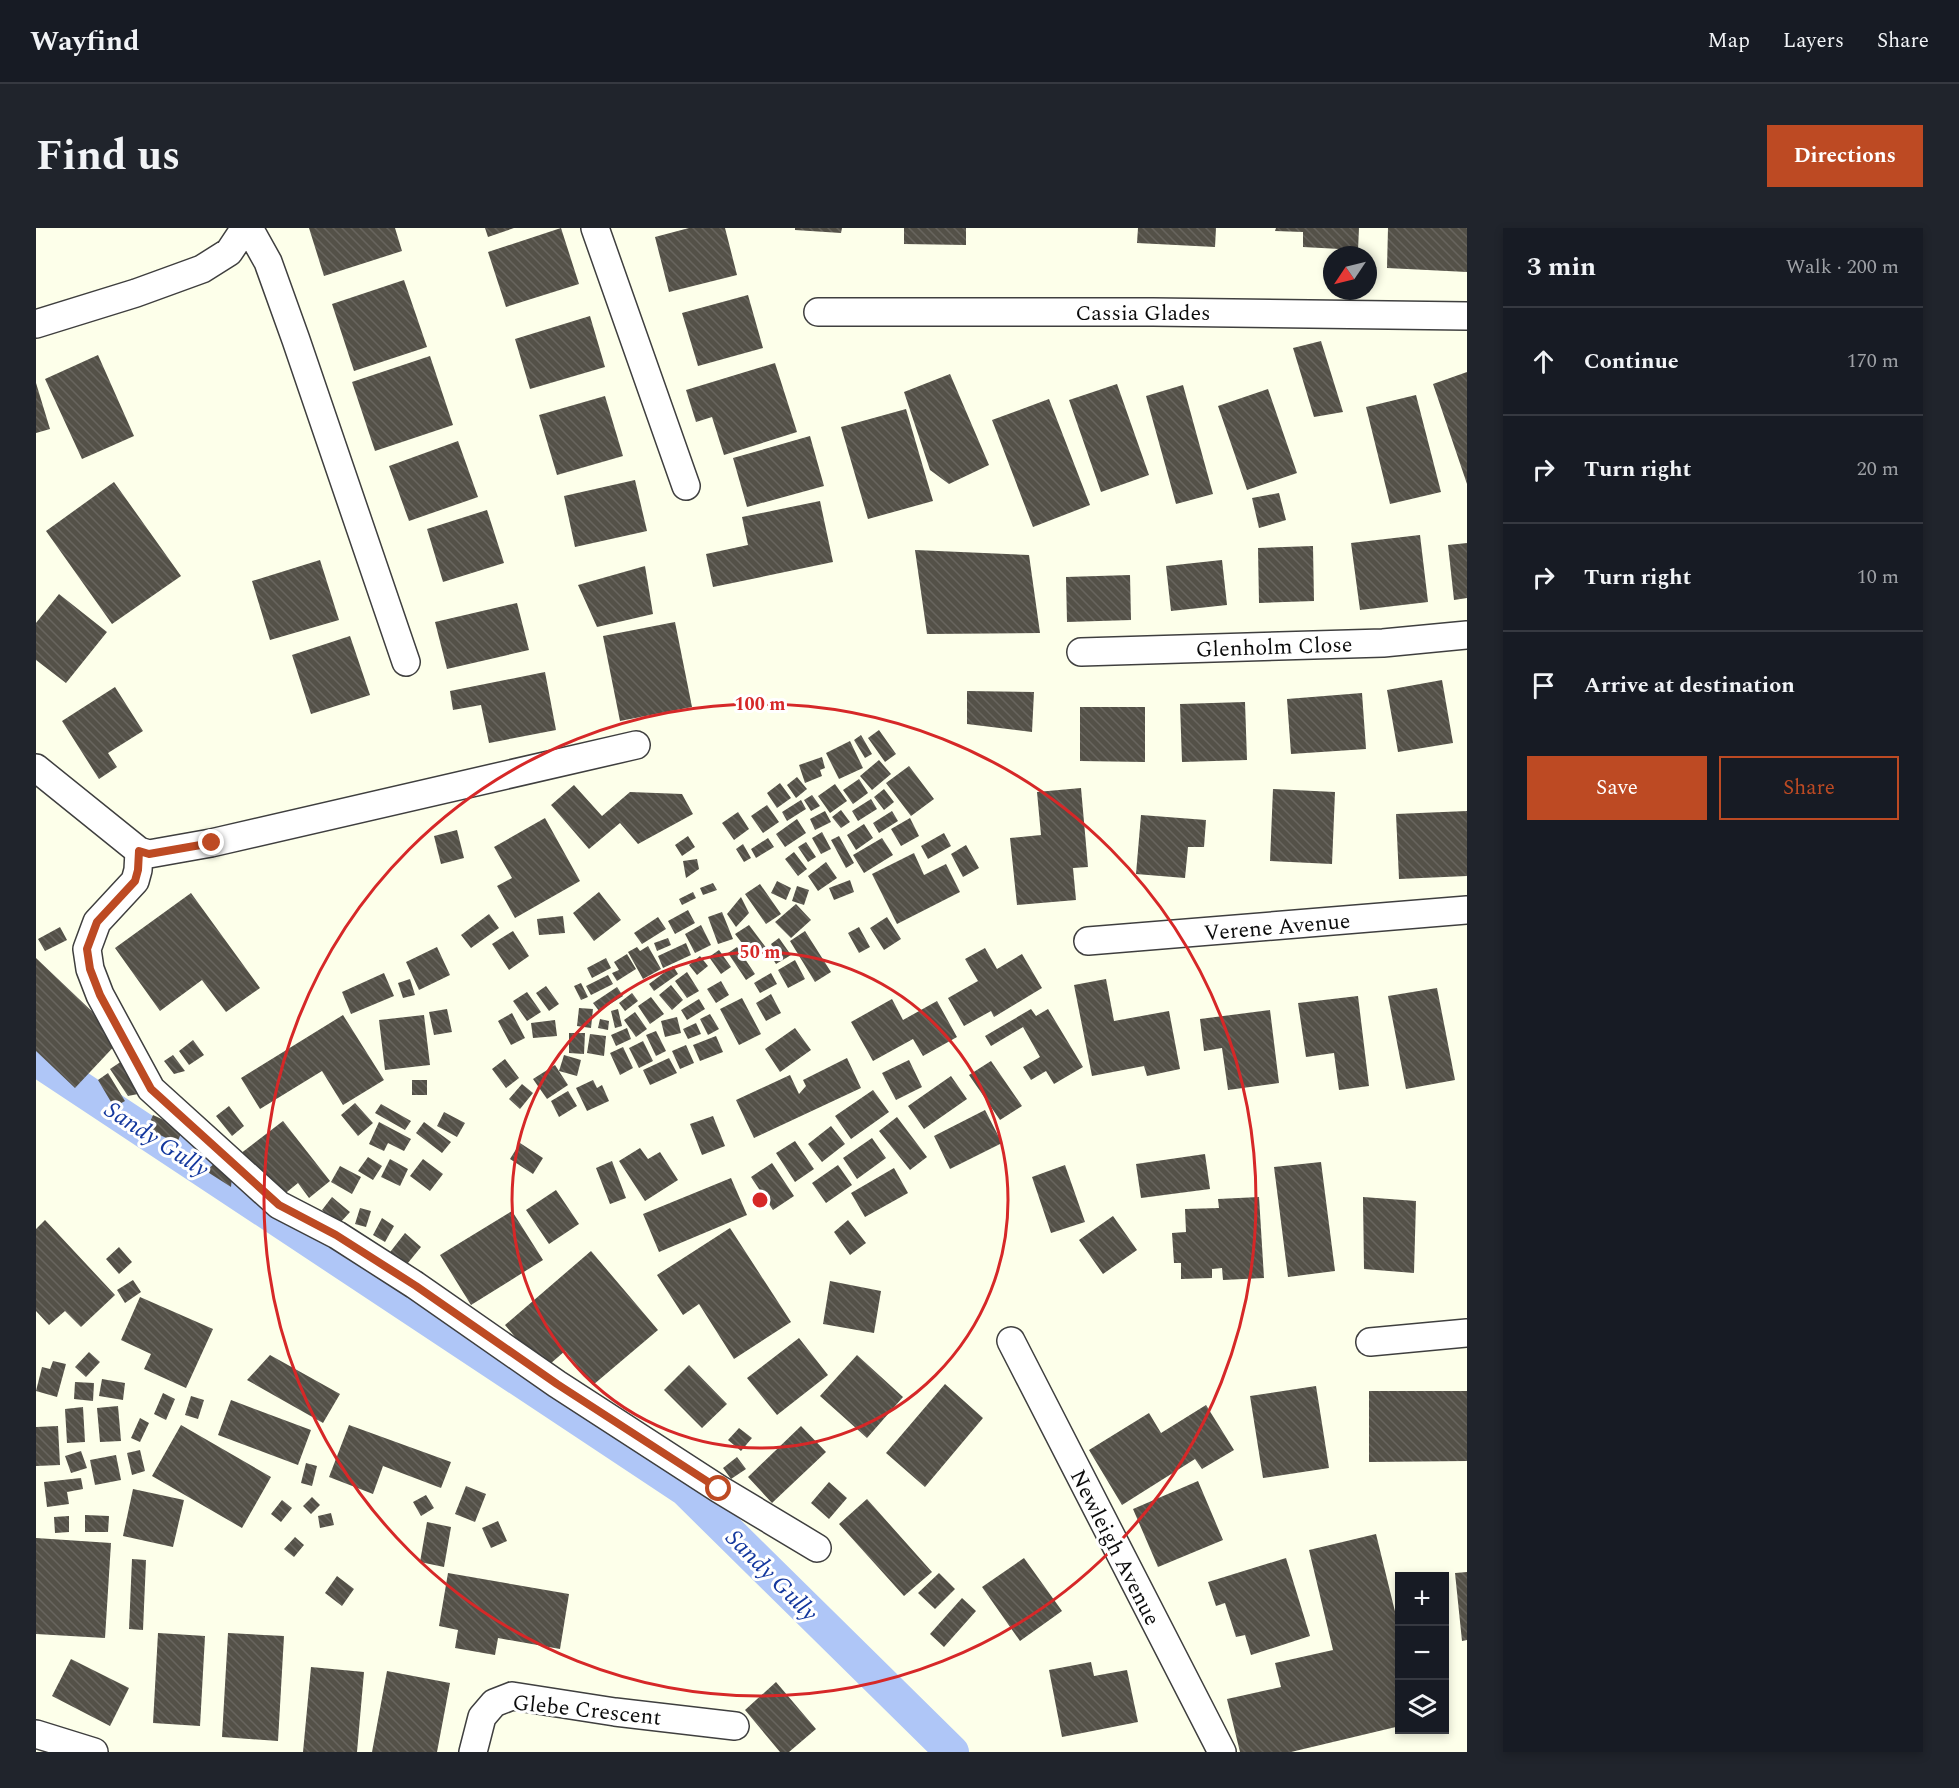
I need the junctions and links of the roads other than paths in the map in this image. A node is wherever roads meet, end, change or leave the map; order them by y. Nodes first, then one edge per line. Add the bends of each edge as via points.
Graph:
1 (247, 228) edge
2 (595, 228) edge
3 (818, 312) dead end
4 (1467, 316) edge
5 (36, 324) edge
6 (686, 486) dead end
7 (1467, 635) edge
8 (1081, 651) dead end
9 (406, 662) dead end
10 (636, 745) dead end
11 (36, 768) edge
12 (139, 851) junction
13 (1467, 910) edge
14 (1088, 941) dead end
15 (1467, 1333) edge
16 (1011, 1341) dead end
17 (1370, 1342) dead end
18 (817, 1548) dead end
19 (735, 1726) dead end
20 (36, 1734) edge
21 (94, 1752) edge
22 (473, 1752) edge
23 (1222, 1752) edge

1 - 5 street via 229,252 202,269
1 - 9 street via 268,262 297,340
2 - 6 street
3 - 4 street, Cassia Glades
7 - 8 street, Glenholm Close via 1383,643
10 - 12 street via 212,843 149,854
11 - 12 street
12 - 18 street via 135,881 97,922 87,949 100,995 151,1089 279,1205 376,1260 557,1384
13 - 14 street, Verene Avenue
15 - 17 street
16 - 23 street, Newleigh Avenue
19 - 22 street, Glebe Crescent via 512,1696 494,1703 482,1717
20 - 21 street

